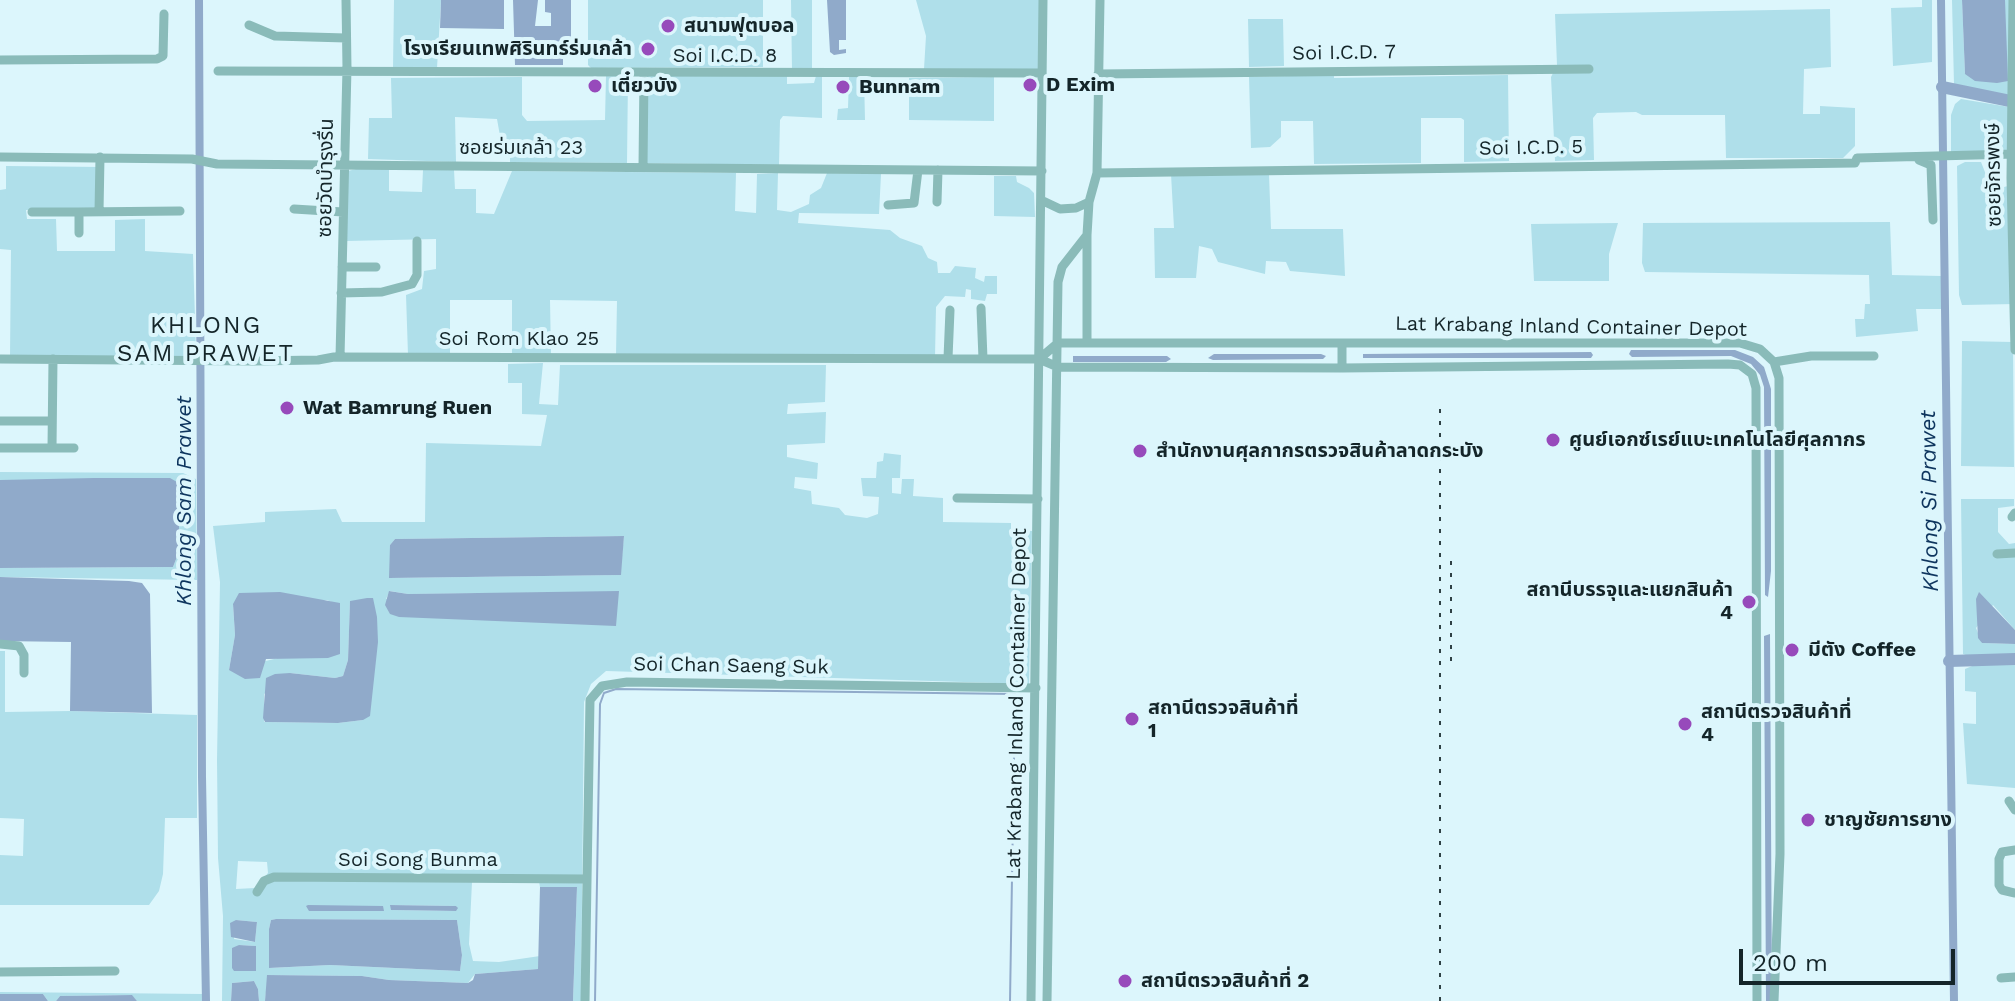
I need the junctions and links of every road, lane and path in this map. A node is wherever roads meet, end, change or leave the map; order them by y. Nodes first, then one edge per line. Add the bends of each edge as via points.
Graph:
1 (346, 0) edge
2 (1043, 0) edge
3 (1100, 0) edge
4 (2013, 0) edge
5 (164, 14) dead end
6 (249, 25) dead end
7 (346, 38) junction
8 (0, 60) edge
9 (1589, 69) dead end
10 (218, 71) dead end
11 (347, 73) junction
12 (1039, 73) junction
13 (644, 74) junction
14 (1098, 74) junction
15 (2013, 154) edge
16 (0, 157) edge
17 (100, 157) junction
18 (1919, 157) junction
19 (344, 165) junction
20 (643, 167) junction
21 (918, 170) junction
22 (938, 170) junction
23 (1039, 171) junction
24 (1097, 173) junction
25 (1041, 200) junction
26 (937, 202) dead end
27 (1089, 202) junction
28 (888, 205) dead end
29 (294, 209) dead end
30 (180, 211) dead end
31 (32, 212) dead end
32 (79, 212) junction
33 (99, 212) junction
34 (343, 212) junction
35 (1933, 220) dead end
36 (79, 233) dead end
37 (1087, 235) junction
38 (417, 241) dead end
39 (342, 267) junction
40 (376, 267) dead end
41 (341, 293) junction
42 (981, 308) dead end
43 (950, 310) dead end
44 (1058, 343) junction
45 (1087, 343) junction
46 (1342, 343) junction
47 (2015, 350) edge
48 (1874, 356) dead end
49 (340, 357) junction
50 (948, 358) junction
51 (0, 359) edge
52 (53, 359) junction
53 (983, 359) junction
54 (1039, 359) junction
55 (1774, 362) junction
56 (1058, 367) junction
57 (1342, 368) junction
58 (0, 421) edge
59 (52, 421) junction
60 (0, 448) edge
61 (52, 448) junction
62 (74, 448) dead end
63 (957, 498) dead end
64 (1038, 499) junction
65 (2015, 553) edge
66 (1997, 554) dead end
67 (1037, 609) junction
68 (1053, 609) junction
69 (0, 644) edge
70 (24, 673) dead end
71 (1036, 688) junction
72 (2009, 801) dead end
73 (2015, 810) edge
74 (2015, 850) edge
75 (586, 879) junction
76 (257, 892) dead end
77 (2015, 893) edge
78 (115, 971) dead end
79 (0, 972) edge
80 (2015, 977) edge
81 (2001, 978) dead end
82 (585, 1001) edge
83 (1031, 1001) edge
84 (1047, 1001) edge
85 (1757, 1001) edge
86 (1774, 1001) edge

1 - 7 street, ซอยวัดบำรุงรื่น
2 - 12 street, Lat Krabang Inland Container Depot
3 - 14 street
4 - 15 street, ซอยจักรพงษ์
5 - 8 street via 163,56 157,59
6 - 7 street via 275,36
7 - 11 street, ซอยวัดบำรุงรื่น
9 - 14 street, Soi I.C.D. 7
10 - 11 street, Soi I.C.D. 8
11 - 13 street, Soi I.C.D. 8
11 - 19 street, ซอยวัดบำรุงรื่น
12 - 13 street, Soi I.C.D. 8
12 - 23 street, Lat Krabang Inland Container Depot
13 - 20 street
14 - 24 street
15 - 18 street, Soi I.C.D. 5
15 - 47 street, ซอยจักรพงษ์
16 - 17 street, ซอยร่มเกล้า 23
17 - 19 street, ซอยร่มเกล้า 23
17 - 33 street
18 - 24 street, Soi I.C.D. 5 via 1857,158 1855,163
18 - 35 street via 1931,165
19 - 20 street, ซอยร่มเกล้า 23
19 - 34 street, ซอยวัดบำรุงรื่น
20 - 21 street, ซอยร่มเกล้า 23
21 - 22 street, ซอยร่มเกล้า 23
21 - 28 street via 914,203
22 - 23 street, ซอยร่มเกล้า 23
22 - 26 street
23 - 25 street, Lat Krabang Inland Container Depot
24 - 27 street
25 - 27 street via 1060,209
25 - 54 street, Lat Krabang Inland Container Depot
27 - 37 street
29 - 34 street
30 - 33 street
31 - 32 street
32 - 33 street
32 - 36 street
34 - 39 street, ซอยวัดบำรุงรื่น
37 - 44 street, Lat Krabang Inland Container Depot via 1060,273
37 - 45 street
38 - 41 street via 412,284 382,292
39 - 40 street
39 - 41 street, ซอยวัดบำรุงรื่น
41 - 49 street, ซอยวัดบำรุงรื่น
42 - 53 street
43 - 50 street
44 - 45 street, Lat Krabang Inland Container Depot
44 - 54 street
44 - 56 street, Lat Krabang Inland Container Depot
45 - 46 street, Lat Krabang Inland Container Depot
46 - 55 street, Lat Krabang Inland Container Depot via 1740,343 1760,349
46 - 57 street
48 - 55 street
49 - 50 street, Soi Rom Klao 25
49 - 52 street, Soi Rom Klao 25
50 - 53 street, Soi Rom Klao 25
51 - 52 street, Soi Rom Klao 25
52 - 59 street
53 - 54 street, Soi Rom Klao 25
54 - 56 street, Lat Krabang Inland Container Depot
54 - 64 street, Lat Krabang Inland Container Depot
55 - 86 street via 1779,378 1780,753
56 - 57 street, Lat Krabang Inland Container Depot
56 - 68 street, Lat Krabang Inland Container Depot
57 - 85 street, Lat Krabang Inland Container Depot via 1728,364 1752,374
58 - 59 street
59 - 61 street
60 - 61 street
61 - 62 street
63 - 64 street
64 - 67 street, Lat Krabang Inland Container Depot
65 - 66 street
67 - 68 street
67 - 71 street, Lat Krabang Inland Container Depot
68 - 84 street, Lat Krabang Inland Container Depot
69 - 70 street via 19,646
71 - 75 street, Soi Chan Saeng Suk via 607,683 590,700
71 - 83 street, Lat Krabang Inland Container Depot
72 - 73 street
74 - 77 street via 2002,852 1999,885
75 - 76 street, Soi Song Bunma via 274,877
75 - 82 street, Soi Chan Saeng Suk
78 - 79 street
80 - 81 street

